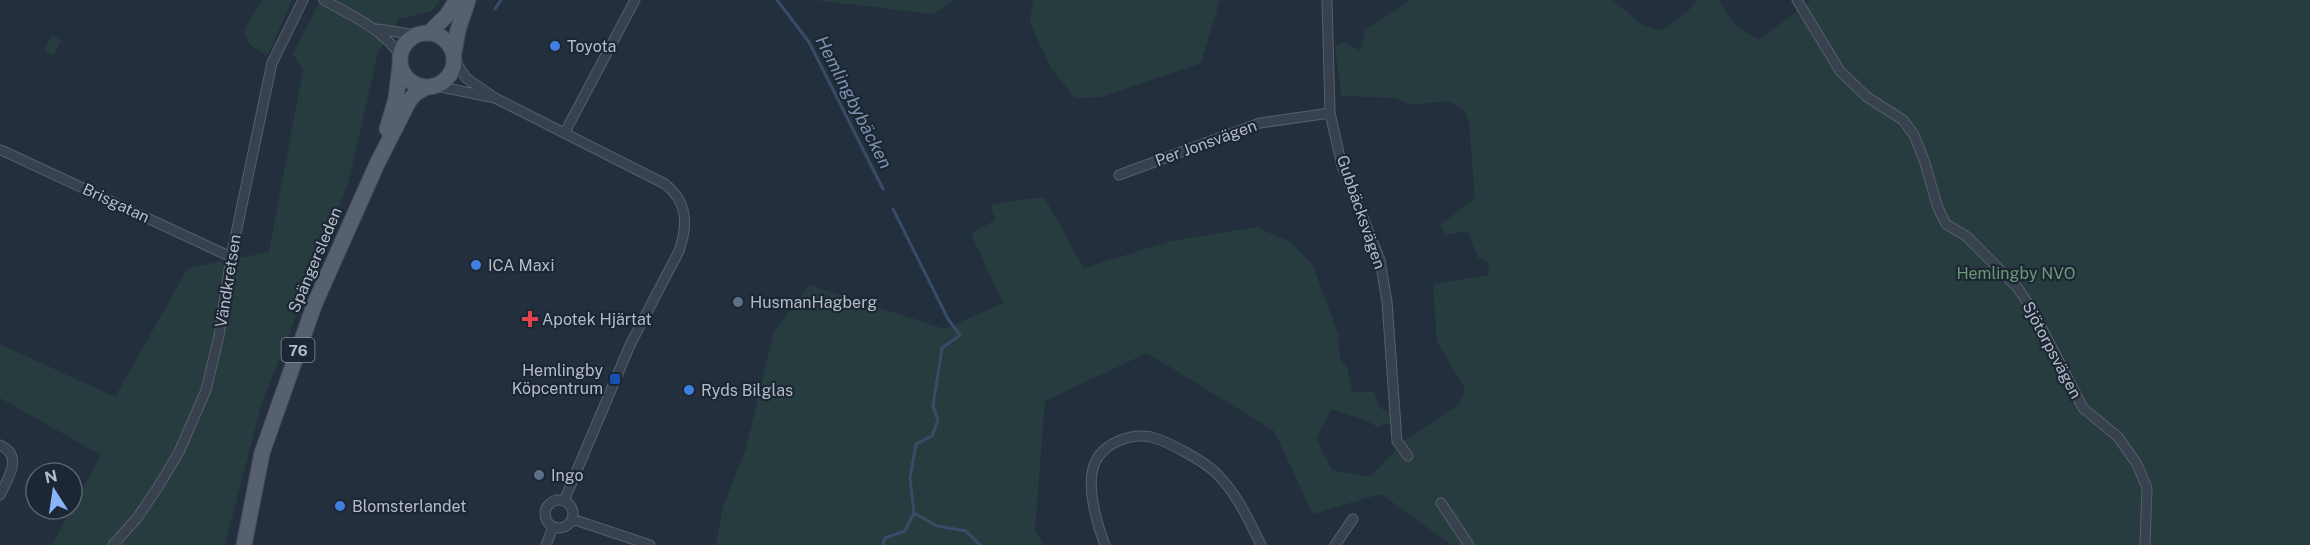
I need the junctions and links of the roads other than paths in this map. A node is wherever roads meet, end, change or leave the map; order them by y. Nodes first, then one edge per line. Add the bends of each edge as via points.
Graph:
1 (303, 0) edge
2 (324, 0) edge
3 (457, 0) edge
4 (468, 0) edge
5 (635, 0) edge
6 (1327, 0) edge
7 (1797, 0) edge
8 (375, 28) junction
9 (423, 34) junction
10 (454, 57) junction
11 (400, 60) junction
12 (432, 87) junction
13 (495, 98) junction
14 (1330, 113) junction
15 (565, 132) junction
16 (1, 150) edge
17 (377, 164) junction
18 (1119, 175) dead end
19 (231, 257) junction
20 (0, 445) edge
21 (1408, 456) dead end
22 (0, 495) edge
23 (564, 501) junction
24 (1441, 503) dead end
25 (572, 519) junction
26 (1353, 519) dead end
27 (553, 527) junction
28 (113, 545) edge
29 (244, 545) edge
30 (546, 545) edge
31 (650, 545) edge
32 (1105, 545) edge
33 (1261, 545) edge
34 (1335, 545) edge
35 (1469, 545) edge
36 (2145, 545) edge

1 - 19 street, Vändkretsen via 272,63
2 - 8 street
3 - 9 main road via 447,15
4 - 10 main road, Spängersleden
5 - 15 street
6 - 14 street, Gubbäcksvägen
7 - 36 street, Sjötorpsvägen via 1840,71 1867,98 1903,120 1914,135 1946,224 1966,236 2017,287 2083,408 2118,437 2137,464 2147,488
8 - 9 street
8 - 11 street via 392,44
9 - 10 main road via 445,39
9 - 11 main road via 403,46
10 - 12 main road, Spängersleden via 449,76
10 - 13 street via 466,78
11 - 12 main road via 410,81
11 - 17 main road, Spängersleden / 76 via 396,99
12 - 13 street
12 - 17 main road, Spängersleden / 76 via 409,101
13 - 15 street
14 - 18 street, Per Jonsvägen via 1260,123
14 - 21 street, Gubbäcksvägen via 1342,166 1380,260 1387,302 1397,441
15 - 23 street via 673,190 685,213 685,226 679,251 630,345
16 - 19 street, Brisgatan
17 - 29 main road, Spängersleden / 76 via 315,303 262,453
19 - 28 street, Vändkretsen via 206,390 179,452 137,518
20 - 22 street via 12,454 14,461
23 - 25 street via 573,510
23 - 27 street via 555,501 546,509
24 - 35 street
25 - 27 street via 562,528
25 - 31 street
26 - 34 street
27 - 30 street
32 - 33 street via 1091,489 1094,465 1107,447 1129,437 1152,437 1190,454 1214,471 1235,494

